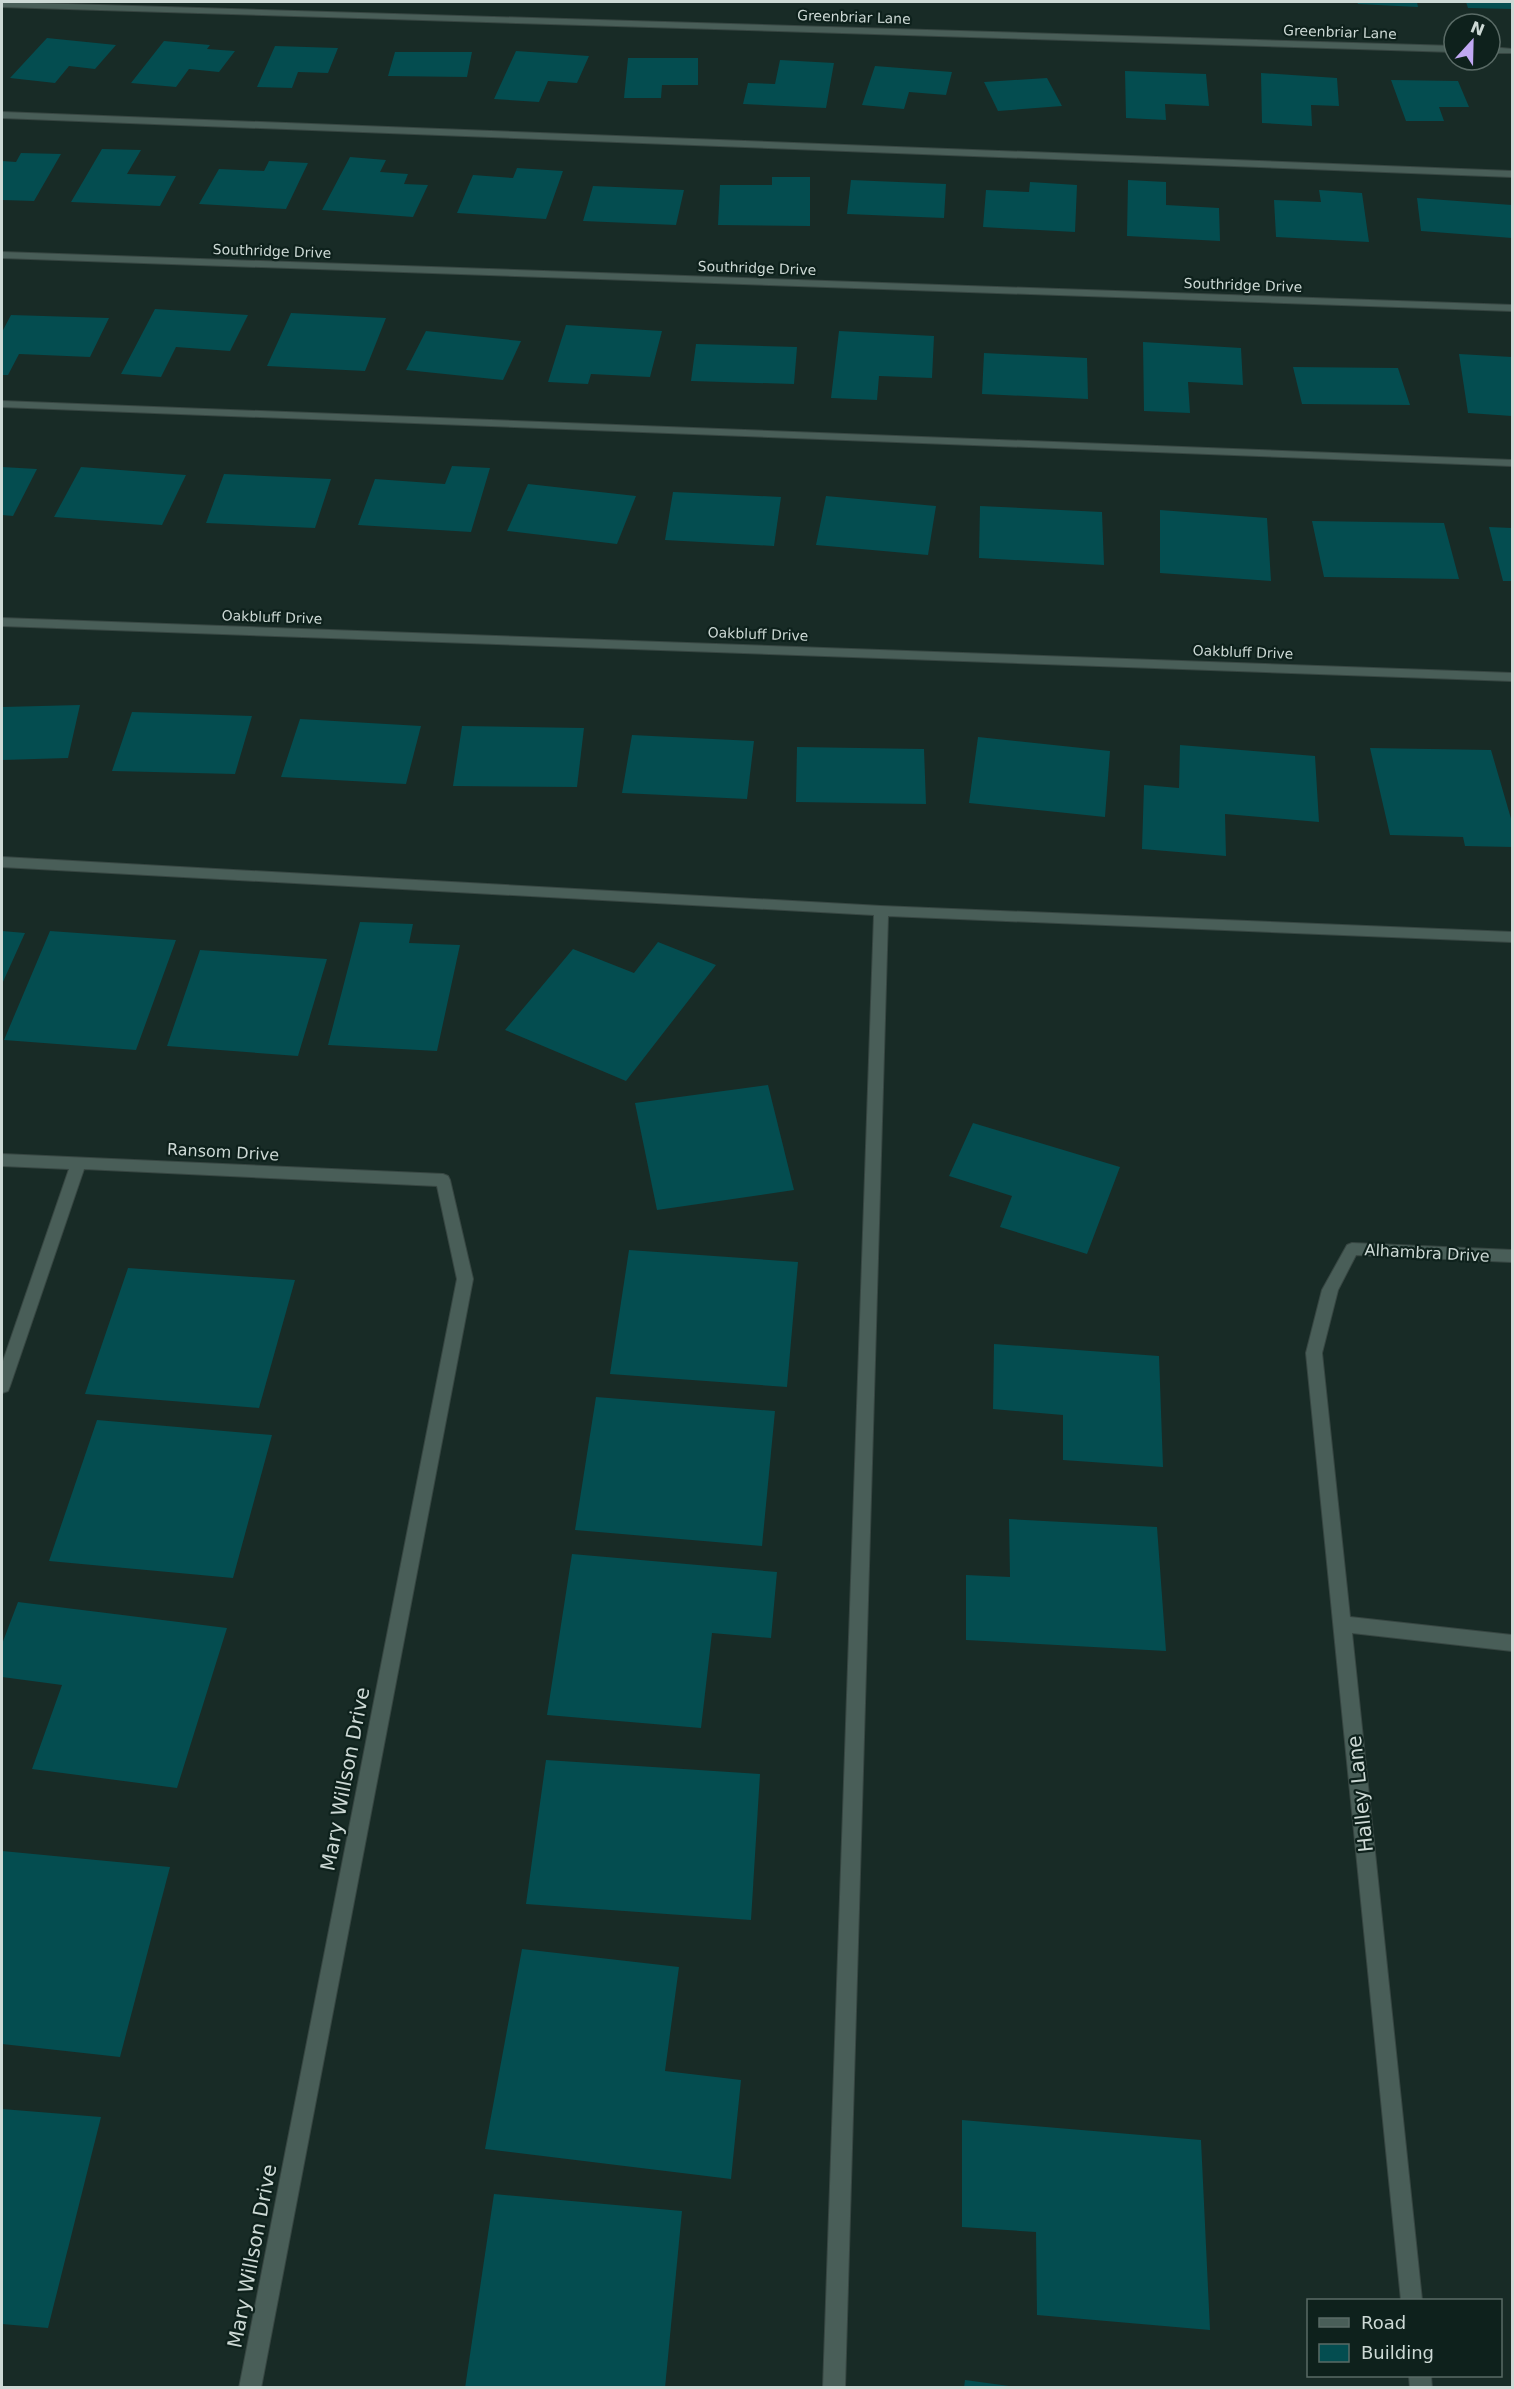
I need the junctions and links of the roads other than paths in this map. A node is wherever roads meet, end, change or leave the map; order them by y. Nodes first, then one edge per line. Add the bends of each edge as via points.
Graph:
1 (2, 4) edge
2 (1442, 49) edge
3 (2, 115) edge
4 (1512, 174) edge
5 (2, 255) edge
6 (1512, 308) edge
7 (2, 404) edge
8 (1512, 463) edge
9 (2, 622) edge
10 (1512, 677) edge
11 (2, 862) edge
12 (881, 911) junction
13 (1512, 937) edge
14 (2, 1160) edge
15 (78, 1164) junction
16 (443, 1180) joint
17 (1512, 1256) edge
18 (1330, 1290) joint
19 (2, 1386) edge
20 (1342, 1624) junction
21 (1512, 1643) edge
22 (1412, 2299) edge
23 (250, 2388) edge
24 (834, 2388) edge

1 - 2 street, Greenbriar Lane
3 - 4 street
5 - 6 street, Southridge Drive
7 - 8 street
9 - 10 street, Oakbluff Drive
11 - 12 street
12 - 13 street
12 - 24 street
14 - 15 street, Ransom Drive
15 - 16 street, Ransom Drive
15 - 19 street
16 - 23 street, Mary Willson Drive via 465,1279
17 - 18 street, Alhambra Drive via 1352,1249
18 - 20 street, Halley Lane via 1314,1353
20 - 21 street
20 - 22 street, Halley Lane

